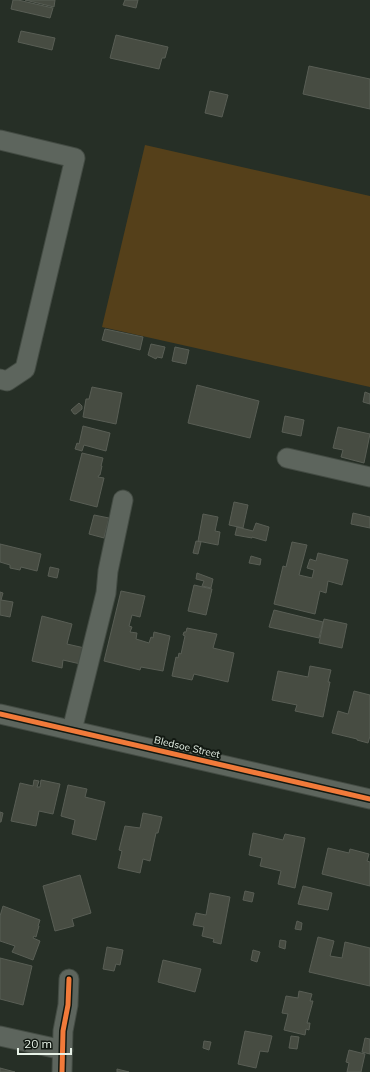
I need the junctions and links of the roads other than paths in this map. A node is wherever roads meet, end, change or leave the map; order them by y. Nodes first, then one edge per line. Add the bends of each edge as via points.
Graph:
1 (0, 140) edge
2 (0, 380) edge
3 (287, 458) dead end
4 (370, 477) edge
5 (123, 500) dead end
6 (0, 714) edge
7 (72, 730) junction
8 (370, 799) edge
9 (69, 979) dead end
10 (0, 1036) edge
11 (62, 1050) junction
12 (62, 1072) edge

1 - 2 street via 74,158 25,369 8,381
3 - 4 street
5 - 7 street via 106,593
6 - 7 street, Bledsoe Street
7 - 8 street, Bledsoe Street
9 - 11 street
10 - 11 street
11 - 12 street

